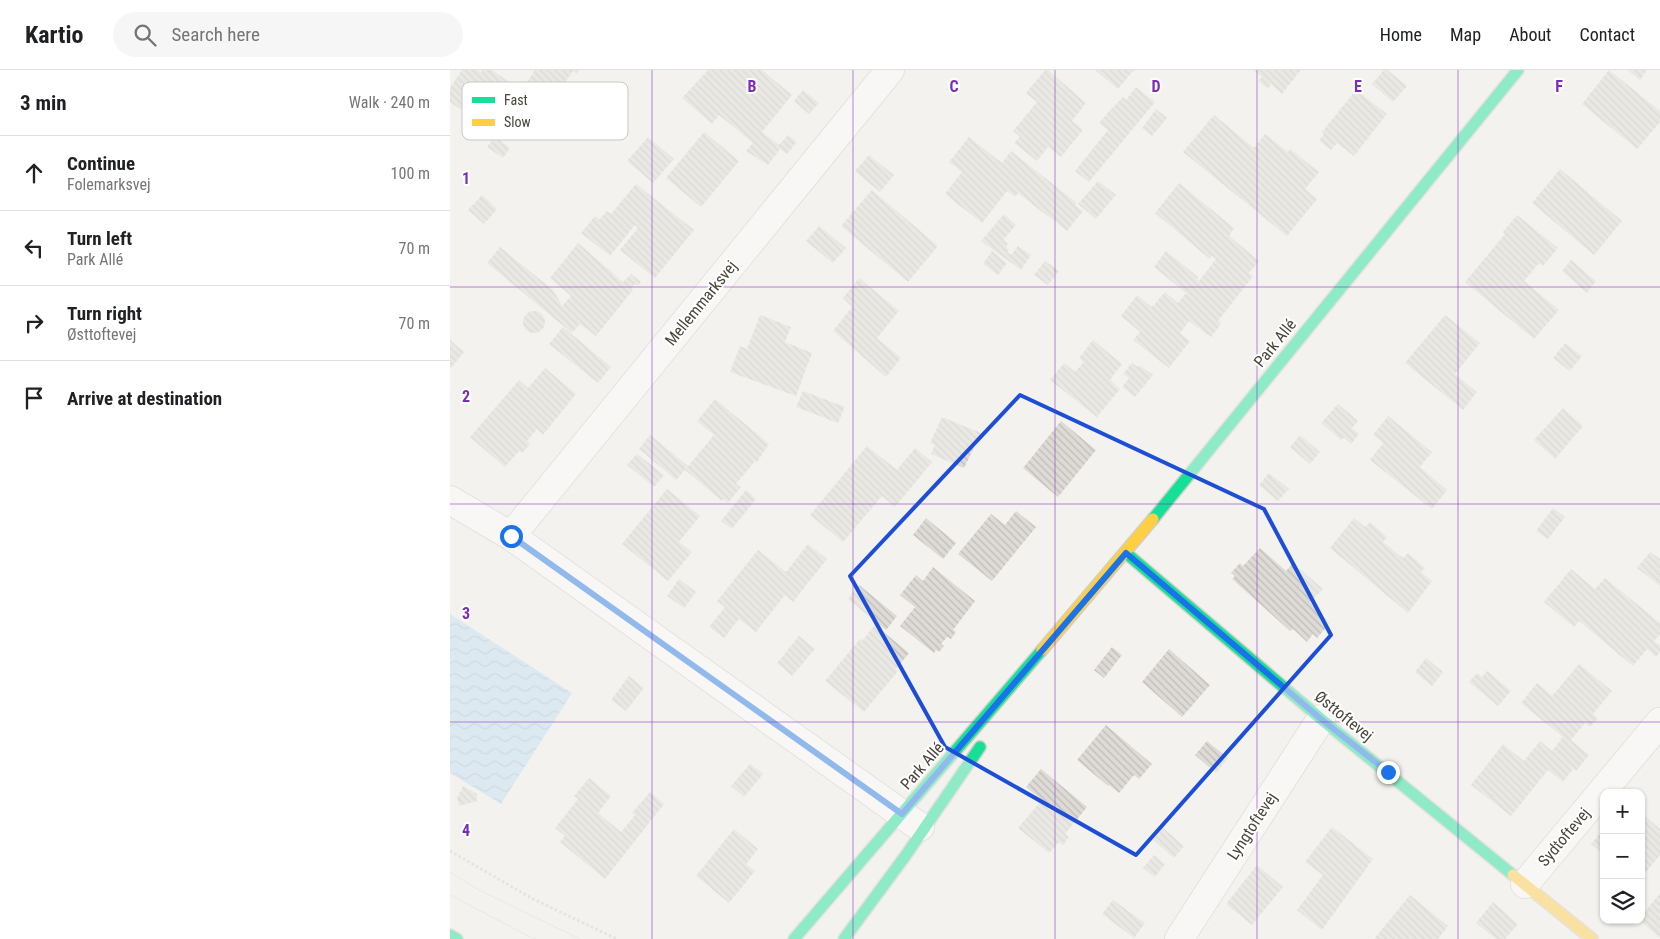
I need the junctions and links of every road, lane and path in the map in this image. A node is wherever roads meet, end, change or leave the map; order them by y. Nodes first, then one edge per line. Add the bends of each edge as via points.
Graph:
1 (890, 70) edge
2 (1515, 71) edge
3 (450, 500) edge
4 (511, 536) junction
5 (1126, 553) junction
6 (1056, 636) junction
7 (1001, 716) dead end
8 (1321, 719) junction
9 (1660, 722) edge
10 (984, 741) dead end
11 (913, 822) junction
12 (450, 851) edge
13 (1525, 884) junction
14 (450, 935) edge
15 (1184, 937) edge
16 (457, 939) edge
17 (617, 939) edge
18 (794, 939) edge
19 (844, 939) edge
20 (1592, 939) edge

1 - 4 street, Mellemmarksvej
2 - 5 street, Park Allé
3 - 4 street
4 - 11 street
5 - 6 street, Park Allé
5 - 8 street, Østtoftevej
6 - 7 street, Park Allé
6 - 11 street, Park Allé
8 - 13 street, Østtoftevej
8 - 15 street, Lyngtoftevej
9 - 13 street, Sydtoftevej
10 - 11 street, Park Allé
11 - 18 street, Park Allé
11 - 19 street, Park Allé
12 - 17 path via 532,899
13 - 20 street, Østtoftevej
14 - 16 street

